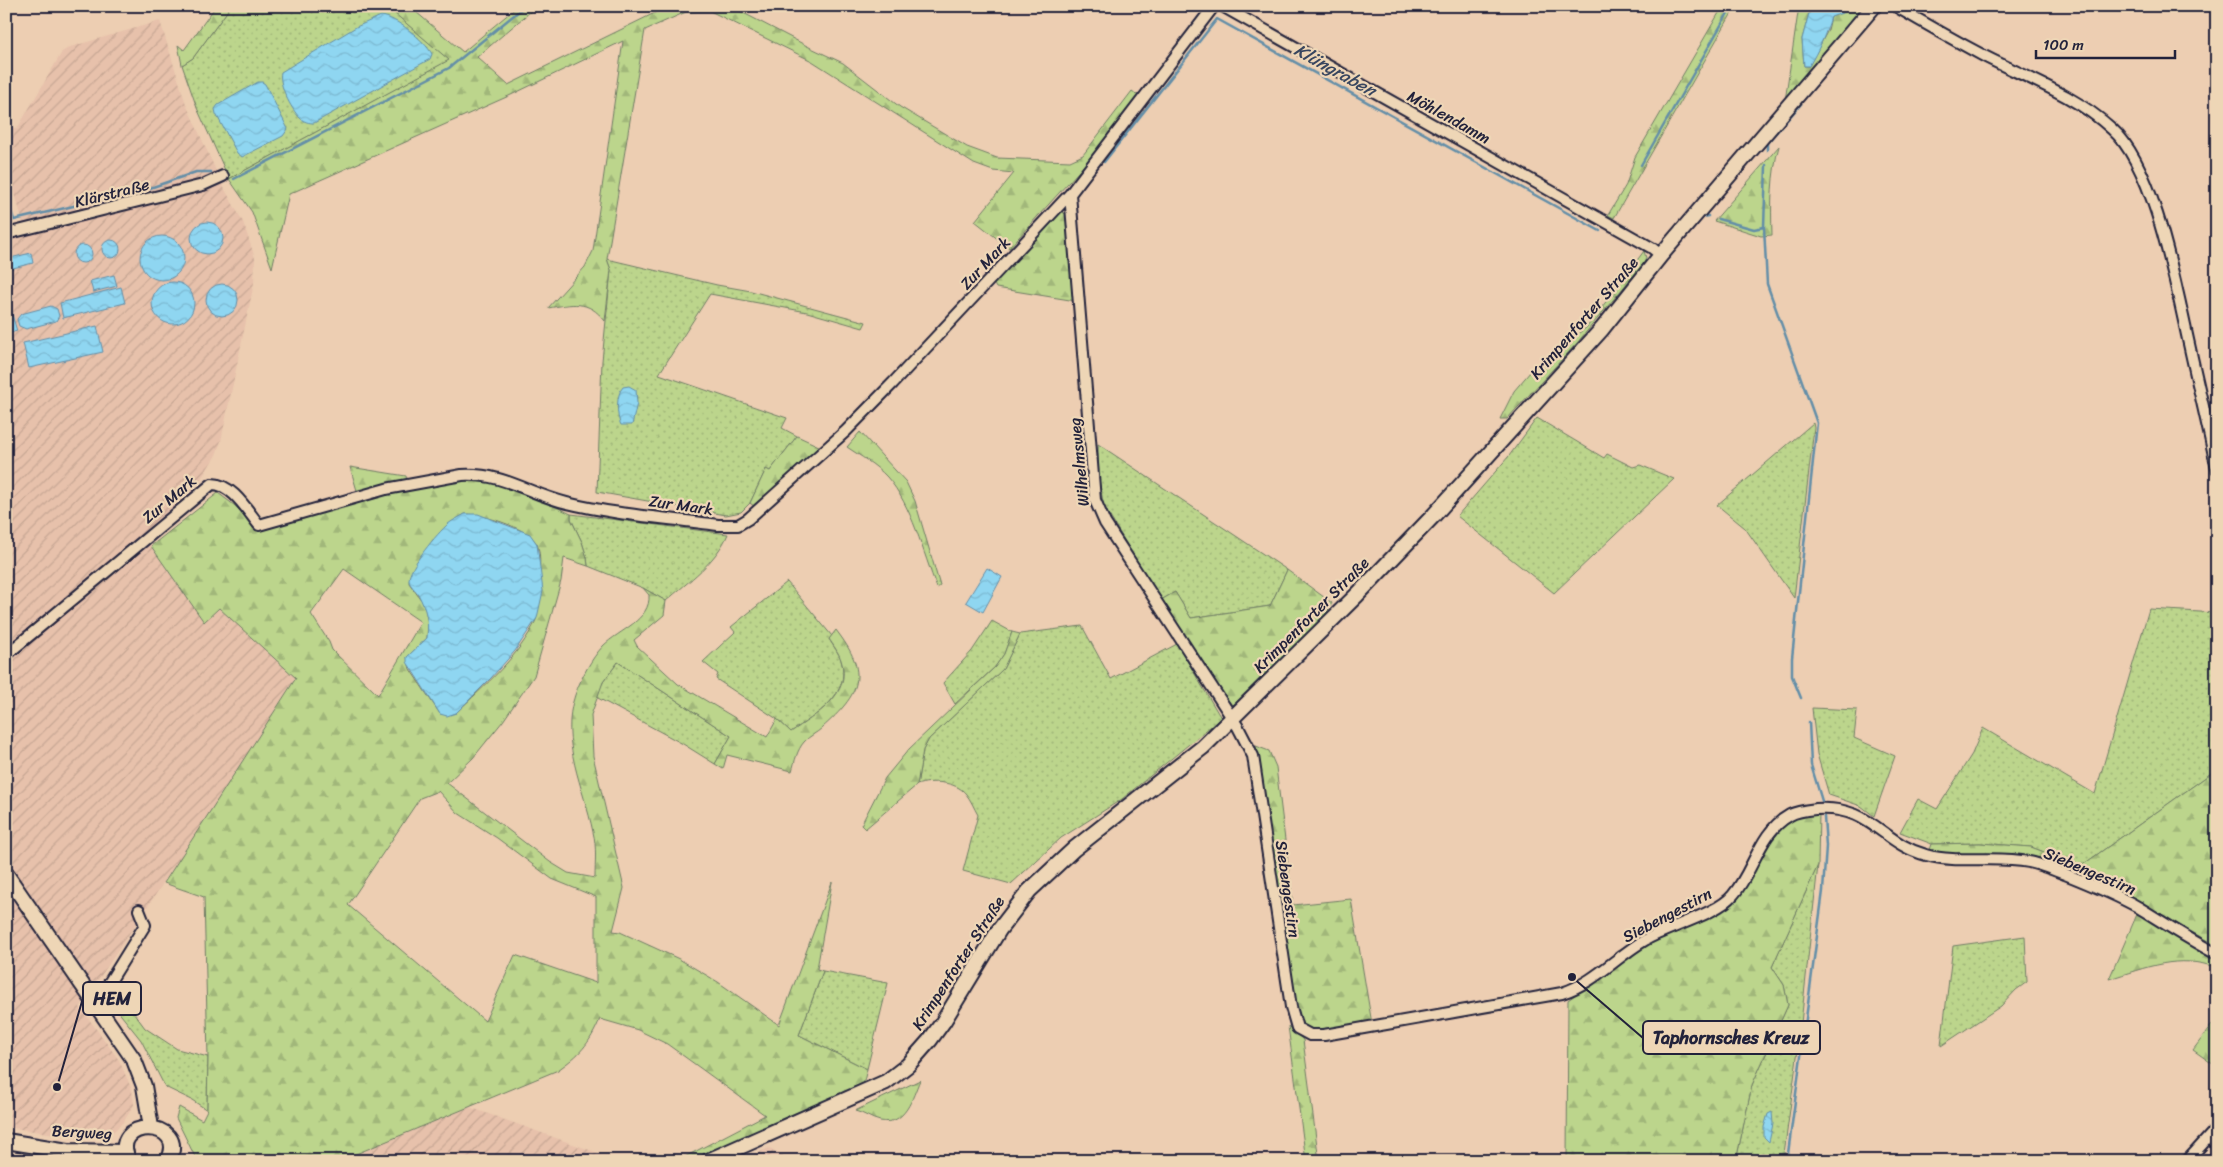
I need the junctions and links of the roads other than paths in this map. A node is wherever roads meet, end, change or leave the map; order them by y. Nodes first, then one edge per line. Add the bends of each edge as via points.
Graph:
1 (1214, 6) edge
2 (1222, 6) edge
3 (1874, 6) edge
4 (1895, 6) edge
5 (223, 176) dead end
6 (1070, 194) junction
7 (6, 234) edge
8 (1660, 255) junction
9 (2217, 469) edge
10 (6, 655) edge
11 (1232, 719) junction
12 (6, 874) edge
13 (139, 910) dead end
14 (2217, 954) edge
15 (96, 1004) junction
16 (151, 1127) junction
17 (2217, 1128) edge
18 (6, 1141) edge
19 (128, 1156) edge
20 (168, 1161) edge
21 (708, 1161) edge
22 (2187, 1161) edge

1 - 6 street, Zur Mark
2 - 8 street, Möhlendamm
3 - 8 street, Krimpenforter Straße
4 - 9 street via 1984,56 2061,93 2113,129 2125,144 2141,170 2155,208
5 - 7 street, Klärstraße via 204,185
6 - 10 street, Zur Mark via 846,431 738,525 582,507 504,479 474,474 386,489 259,524 227,489 212,484
6 - 11 street, Wilhelmsweg via 1092,479 1097,506
8 - 11 street, Krimpenforter Straße via 1602,329 1434,515
11 - 14 street, Siebengestirn via 1253,756 1290,1007 1297,1028 1310,1035 1374,1028 1562,993 1580,986 1645,940 1717,907 1733,896 1756,853 1776,825 1791,814 1828,808 1864,818 1904,845 1926,855 1999,858 2038,864 2078,879 2137,907
11 - 21 street, Krimpenforter Straße via 1203,747 1074,849 1029,890 999,930 943,1022 908,1065 886,1082
12 - 15 street
13 - 15 street via 145,926
15 - 16 street via 134,1060 144,1086
16 - 19 street via 138,1129 128,1138
16 - 20 street via 164,1132 168,1138 171,1151
17 - 22 street
18 - 19 street, Bergweg via 68,1152

